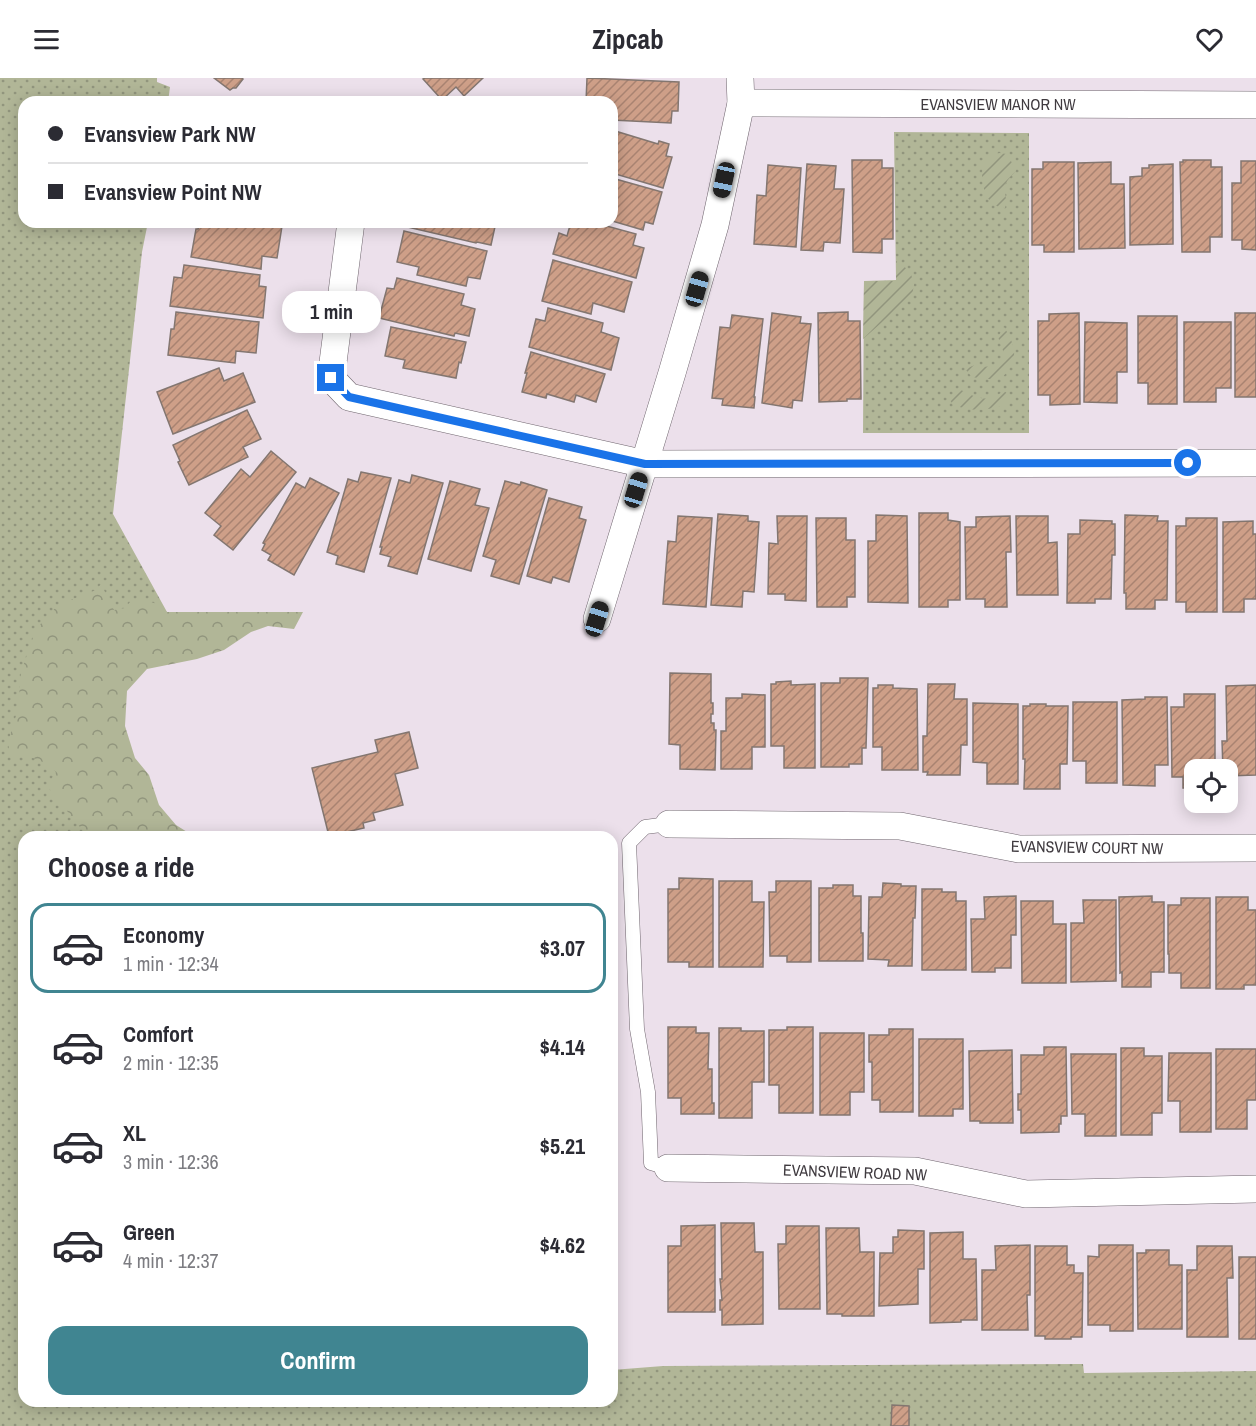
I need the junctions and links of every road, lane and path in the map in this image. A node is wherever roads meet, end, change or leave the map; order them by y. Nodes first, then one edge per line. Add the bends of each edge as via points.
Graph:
1 (740, 91) edge
2 (1256, 105) edge
3 (350, 228) edge
4 (1256, 463) edge
5 (645, 464) junction
6 (597, 619) dead end
7 (669, 824) joint
8 (1256, 848) edge
9 (668, 1168) joint
10 (1256, 1189) edge

1 - 2 street, EVANSVIEW MANOR NW
1 - 5 street via 715,225
3 - 5 street via 331,378 349,397
4 - 5 street
5 - 6 street
7 - 8 street, EVANSVIEW COURT NW via 900,826 1019,849
7 - 9 lane via 645,827 629,843 637,1029 648,1092 651,1163
9 - 10 street, EVANSVIEW ROAD NW via 915,1171 1026,1194

